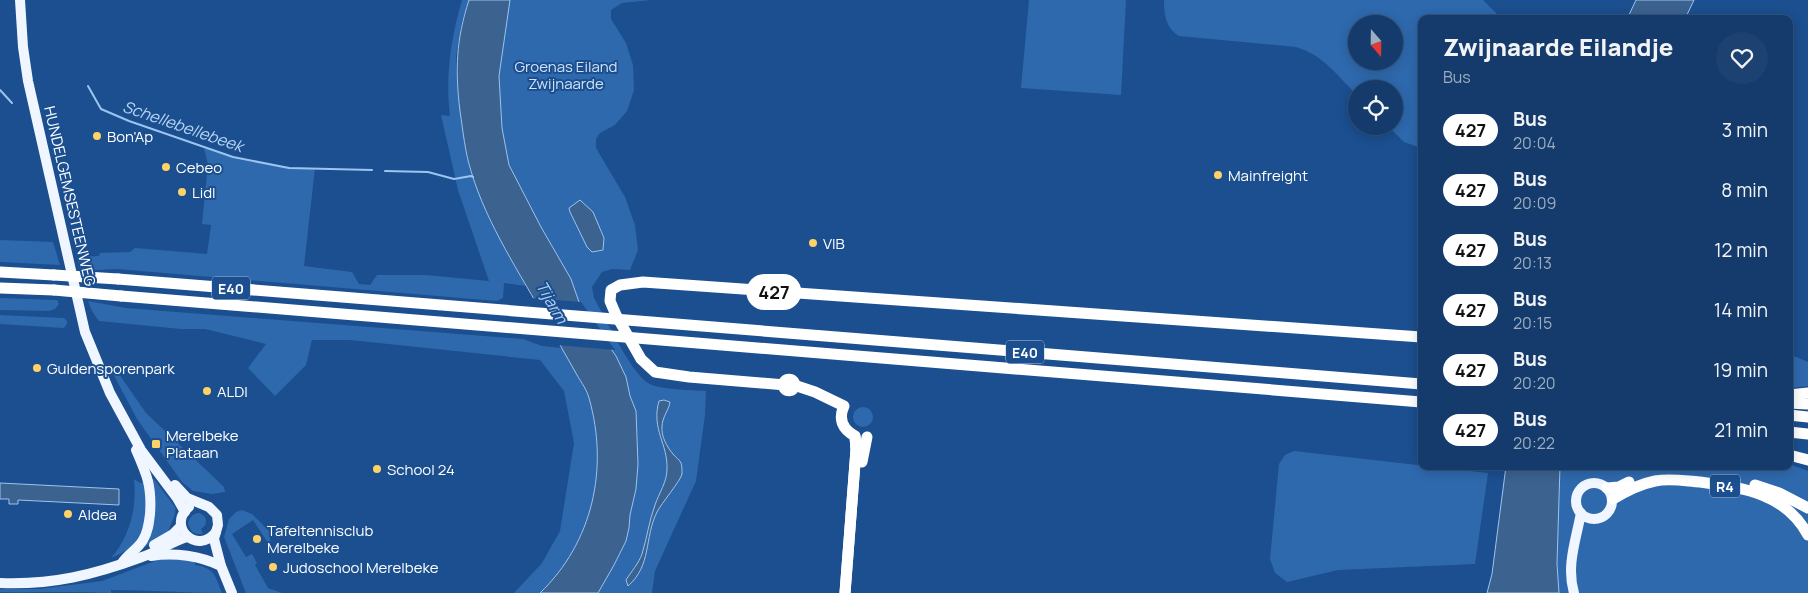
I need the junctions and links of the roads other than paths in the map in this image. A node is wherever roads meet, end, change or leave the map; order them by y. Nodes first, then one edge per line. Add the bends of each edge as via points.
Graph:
1 (20, 0) edge
2 (0, 272) edge
3 (0, 288) edge
4 (1418, 384) edge
5 (110, 393) junction
6 (1808, 393) edge
7 (1793, 395) edge
8 (1418, 402) edge
9 (1793, 403) edge
10 (1808, 404) edge
11 (1793, 415) edge
12 (1808, 417) edge
13 (129, 425) junction
14 (1793, 432) edge
15 (1808, 434) edge
16 (855, 436) dead end
17 (867, 437) dead end
18 (1793, 451) edge
19 (1808, 453) edge
20 (1793, 456) edge
21 (1808, 460) edge
22 (1607, 488) junction
23 (1613, 499) junction
24 (201, 504) junction
25 (1808, 508) edge
26 (185, 512) junction
27 (1580, 513) junction
28 (1590, 519) junction
29 (181, 526) junction
30 (216, 532) junction
31 (1576, 535) junction
32 (1808, 535) edge
33 (188, 537) junction
34 (202, 541) junction
35 (137, 559) junction
36 (120, 565) junction
37 (221, 566) junction
38 (0, 583) edge
39 (232, 593) edge
40 (846, 593) edge
41 (853, 593) edge
42 (1574, 593) edge

1 - 5 main road, HUNDELGEMSESTEENWEG via 28,81 69,263 86,332
2 - 4 highway, E40, bridge
3 - 8 highway, E40, bridge
5 - 13 main road, HUNDELGEMSESTEENWEG
5 - 36 main road, HUNDELGEMSESTEENWEG via 111,404 133,443 151,489 146,534
6 - 7 highway
9 - 10 highway
11 - 12 highway
13 - 24 main road, HUNDELGEMSESTEENWEG via 182,494
13 - 26 main road, HUNDELGEMSESTEENWEG via 141,450
14 - 15 highway
16 - 40 highway
17 - 41 highway via 863,452
18 - 19 highway
20 - 21 highway
22 - 23 main road
22 - 25 highway, R4 via 1654,474 1681,473 1760,486
22 - 27 main road via 1593,483 1581,489 1576,501
23 - 28 main road via 1607,515
23 - 32 highway, R4 via 1644,484 1667,479 1748,490 1781,504 1793,513
24 - 26 main road via 191,506
24 - 30 main road, HUNDELGEMSESTEENWEG via 216,515
26 - 29 main road
27 - 28 main road
27 - 31 main road
28 - 31 main road
29 - 33 main road
29 - 35 main road
30 - 34 main road
30 - 37 main road, HUNDELGEMSESTEENWEG via 214,539
31 - 42 main road via 1571,568
33 - 34 main road
33 - 35 main road
34 - 37 main road, HUNDELGEMSESTEENWEG
35 - 36 main road
35 - 37 main road via 164,555 192,557
36 - 38 main road via 50,582
37 - 39 main road, HUNDELGEMSESTEENWEG

